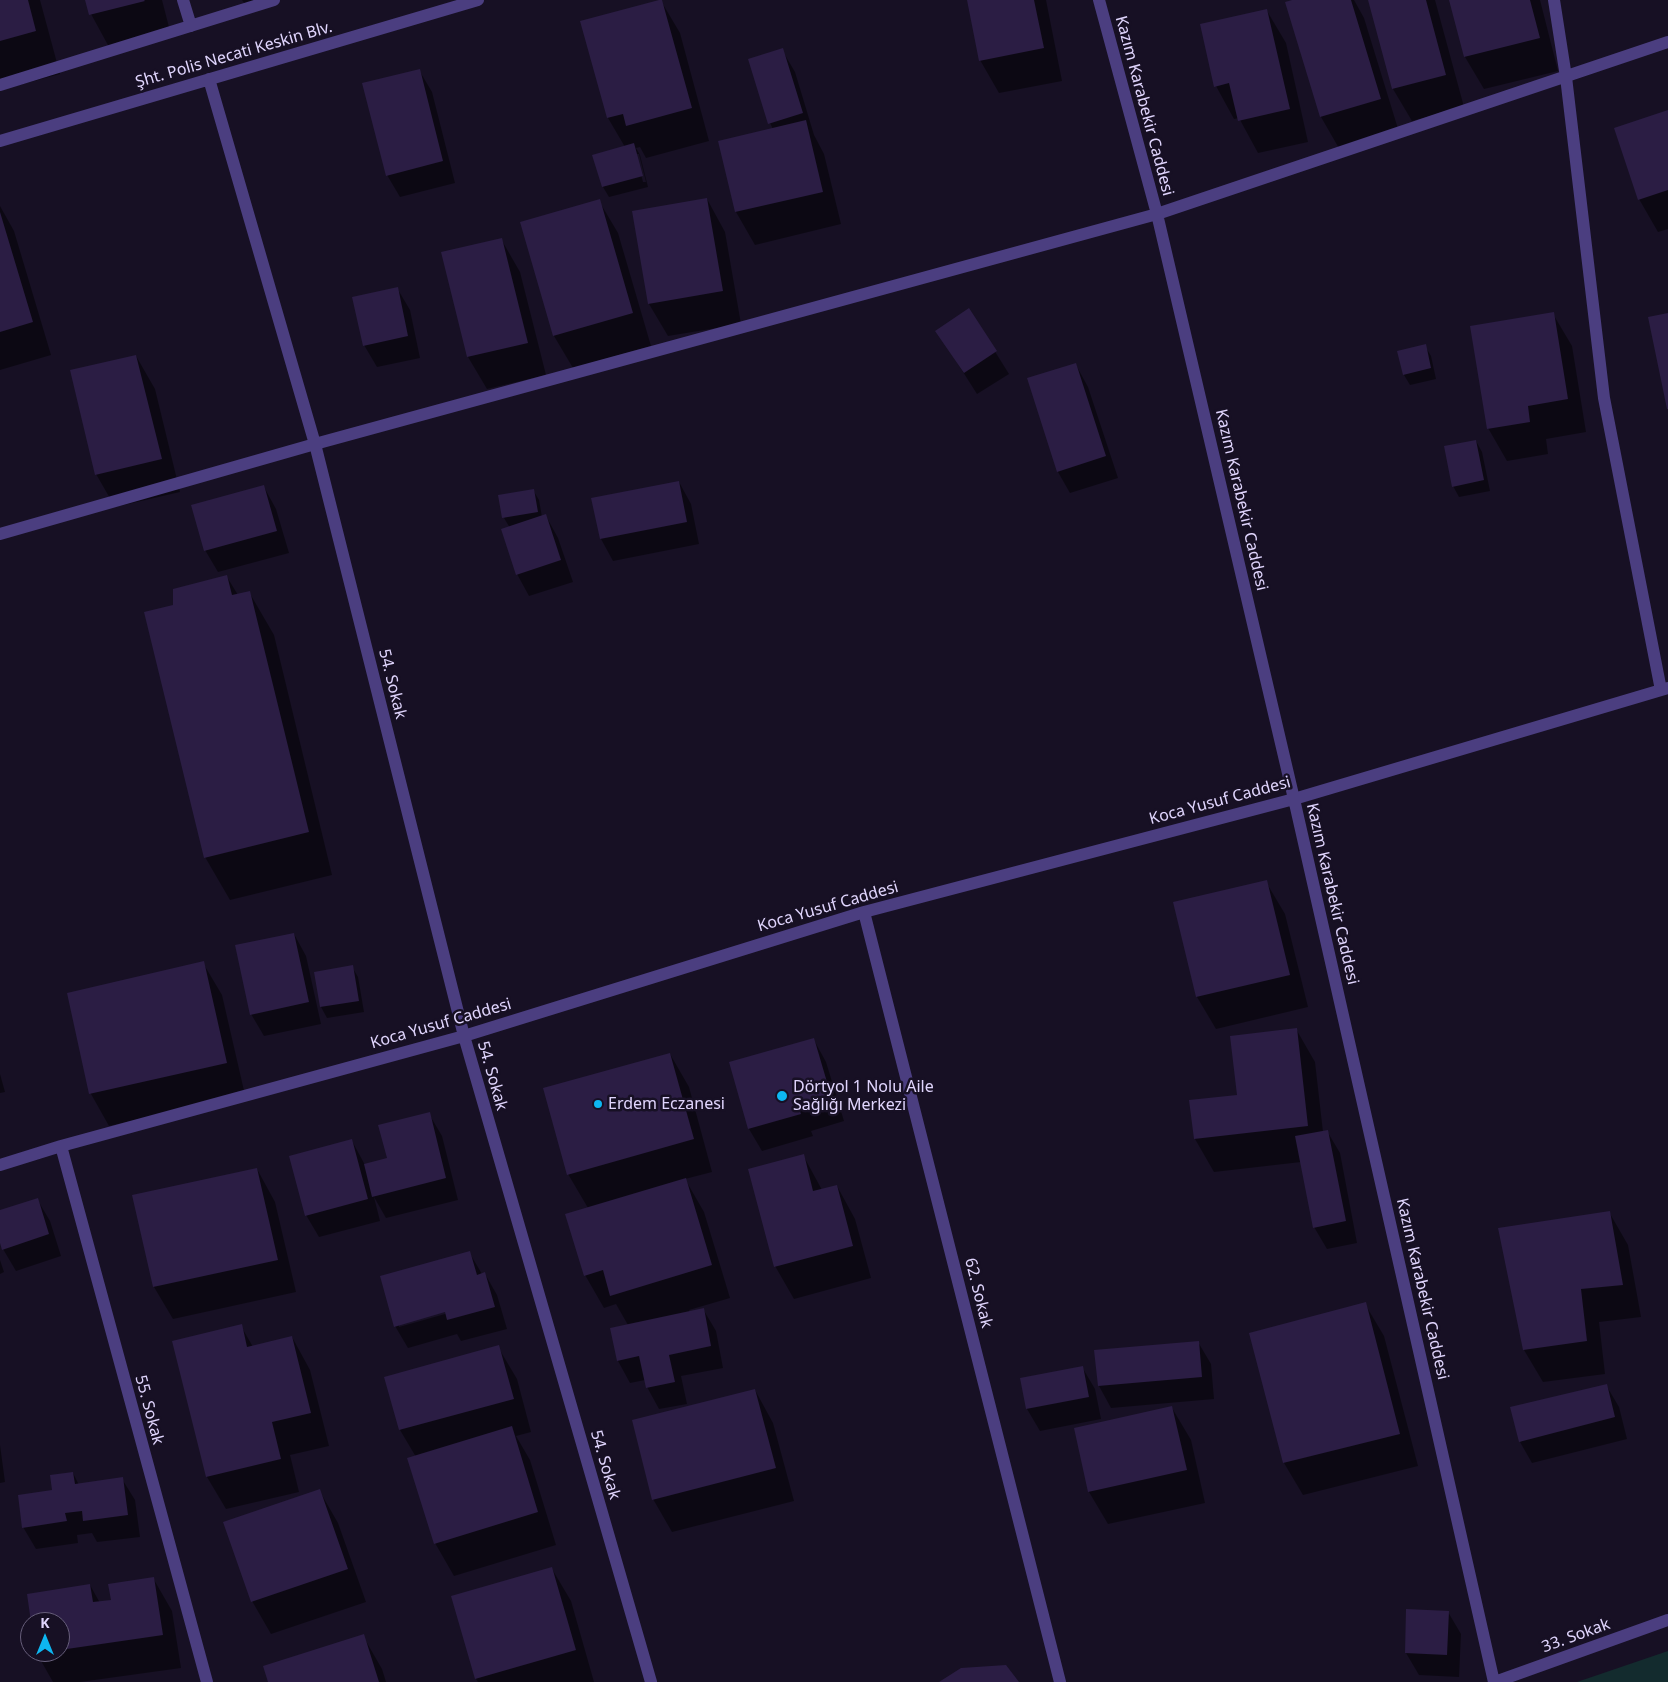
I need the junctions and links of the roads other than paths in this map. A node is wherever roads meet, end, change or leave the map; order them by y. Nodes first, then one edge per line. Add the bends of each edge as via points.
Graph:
1 (183, 0) edge
2 (274, 0) edge
3 (478, 0) edge
4 (1098, 0) edge
5 (1554, 0) edge
6 (191, 26) junction
7 (1668, 42) edge
8 (1566, 76) junction
9 (209, 79) junction
10 (0, 85) edge
11 (0, 141) edge
12 (1157, 214) junction
13 (315, 444) junction
14 (0, 534) edge
15 (1665, 689) edge
16 (1294, 799) junction
17 (864, 912) junction
18 (464, 1036) junction
19 (60, 1146) junction
20 (0, 1165) edge
21 (1668, 1620) edge
22 (207, 1682) edge
23 (651, 1682) edge
24 (1060, 1682) edge
25 (1494, 1682) edge

1 - 6 street
2 - 6 street
3 - 9 street, Şht. Polis Necati Keskin Blv.
4 - 12 street, Kazım Karabekir Caddesi
5 - 8 street
6 - 10 street
7 - 8 street
8 - 12 street
8 - 15 street via 1604,398
9 - 11 street, Şht. Polis Necati Keskin Blv.
9 - 13 street, 54. Sokak
12 - 13 street
12 - 16 street, Kazım Karabekir Caddesi
13 - 14 street
13 - 18 street, 54. Sokak
15 - 16 street, Koca Yusuf Caddesi
16 - 17 street, Koca Yusuf Caddesi
16 - 25 street, Kazım Karabekir Caddesi
17 - 18 street, Koca Yusuf Caddesi
17 - 24 street, 62. Sokak
18 - 19 street, Koca Yusuf Caddesi
18 - 23 street, 54. Sokak
19 - 20 street, Koca Yusuf Caddesi
19 - 22 street, 55. Sokak
21 - 25 street, 33. Sokak

